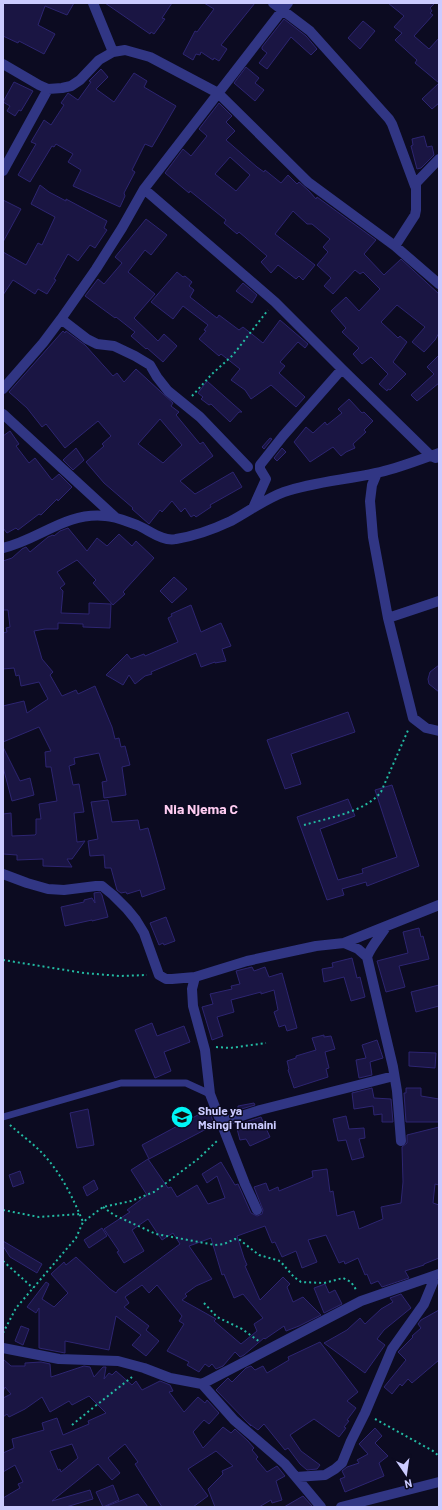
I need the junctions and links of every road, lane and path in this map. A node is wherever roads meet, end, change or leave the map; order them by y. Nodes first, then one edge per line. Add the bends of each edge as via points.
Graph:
1 (94, 3) edge
2 (273, 3) edge
3 (285, 7) edge
4 (112, 52) junction
5 (3, 64) edge
6 (48, 89) junction
7 (218, 93) junction
8 (439, 159) edge
9 (3, 171) edge
10 (415, 186) junction
11 (144, 189) junction
12 (395, 246) junction
13 (439, 284) edge
14 (275, 302) junction
15 (61, 319) junction
16 (342, 369) junction
17 (3, 389) edge
18 (184, 404) junction
19 (3, 414) edge
20 (436, 456) edge
21 (248, 466) dead end
22 (377, 473) junction
23 (253, 508) junction
24 (118, 519) junction
25 (3, 548) edge
26 (439, 601) edge
27 (388, 618) junction
28 (413, 718) junction
29 (439, 731) edge
30 (304, 825) dead end
31 (3, 874) edge
32 (439, 905) edge
33 (386, 926) junction
34 (344, 943) junction
35 (367, 957) junction
36 (3, 960) edge
37 (162, 977) junction
38 (195, 977) junction
39 (266, 1042) dead end
40 (205, 1050) junction
41 (394, 1076) junction
42 (210, 1094) junction
43 (5, 1120) edge
44 (220, 1123) junction
45 (224, 1133) junction
46 (401, 1141) dead end
47 (103, 1208) junction
48 (3, 1210) edge
49 (257, 1210) dead end
50 (79, 1214) junction
51 (83, 1222) junction
52 (3, 1261) edge
53 (438, 1275) edge
54 (33, 1288) junction
55 (373, 1297) junction
56 (204, 1303) dead end
57 (3, 1333) edge
58 (272, 1347) junction
59 (3, 1348) edge
60 (144, 1368) junction
61 (202, 1384) junction
62 (365, 1413) junction
63 (72, 1425) dead end
64 (439, 1456) edge
65 (296, 1477) junction
66 (439, 1482) edge
67 (321, 1507) edge
68 (341, 1507) edge

1 - 4 street
2 - 3 street
3 - 7 street
3 - 10 street via 389,119
4 - 6 street via 99,60 71,86
4 - 7 street via 125,50 150,57
5 - 6 street
6 - 9 street
7 - 11 street
7 - 12 street via 308,182
8 - 10 street
10 - 12 street via 415,215
11 - 14 street
11 - 15 street via 96,269
12 - 13 street
14 - 16 street
14 - 18 path via 233,355
15 - 17 street
15 - 18 street via 87,339 97,344 114,346 150,365 168,391
16 - 20 street
16 - 23 street via 260,465 266,479
18 - 21 street
19 - 24 street
20 - 22 street
22 - 23 street via 283,492
22 - 27 street via 370,501 373,538
23 - 24 street via 198,534 172,540
24 - 25 street via 107,516 84,516
26 - 27 street
27 - 28 street
28 - 29 street via 426,728
28 - 30 path via 376,799 361,808
31 - 37 street via 27,883 64,890 102,886 123,904 136,920
32 - 33 street
33 - 34 street
33 - 35 street
34 - 35 street via 358,949
34 - 38 street via 316,946 255,959
35 - 41 street
36 - 37 path via 112,976
37 - 38 street
38 - 40 street via 192,989 193,1006
39 - 40 path via 237,1048 216,1047
40 - 42 street
41 - 44 street via 260,1110
41 - 46 street
42 - 43 lane via 186,1082 121,1083
42 - 44 street
43 - 50 path via 51,1163 65,1184
44 - 45 street
45 - 47 path via 198,1159 154,1192
45 - 49 street
47 - 51 path
47 - 55 path via 156,1234 215,1245 240,1240 259,1255 280,1262 301,1282 324,1283 343,1278 351,1282 367,1302
48 - 50 path via 40,1217
50 - 51 path
51 - 54 path via 76,1238
52 - 54 path
53 - 55 street
53 - 62 street via 424,1304 392,1349
54 - 57 path via 16,1308
55 - 58 street
56 - 58 path via 217,1317
58 - 61 street
59 - 60 street via 59,1359 118,1361
60 - 61 street via 170,1378
60 - 63 path
61 - 65 street via 234,1420 285,1464
62 - 64 path via 433,1450
62 - 65 street via 342,1463 325,1475
65 - 67 street
66 - 68 street

